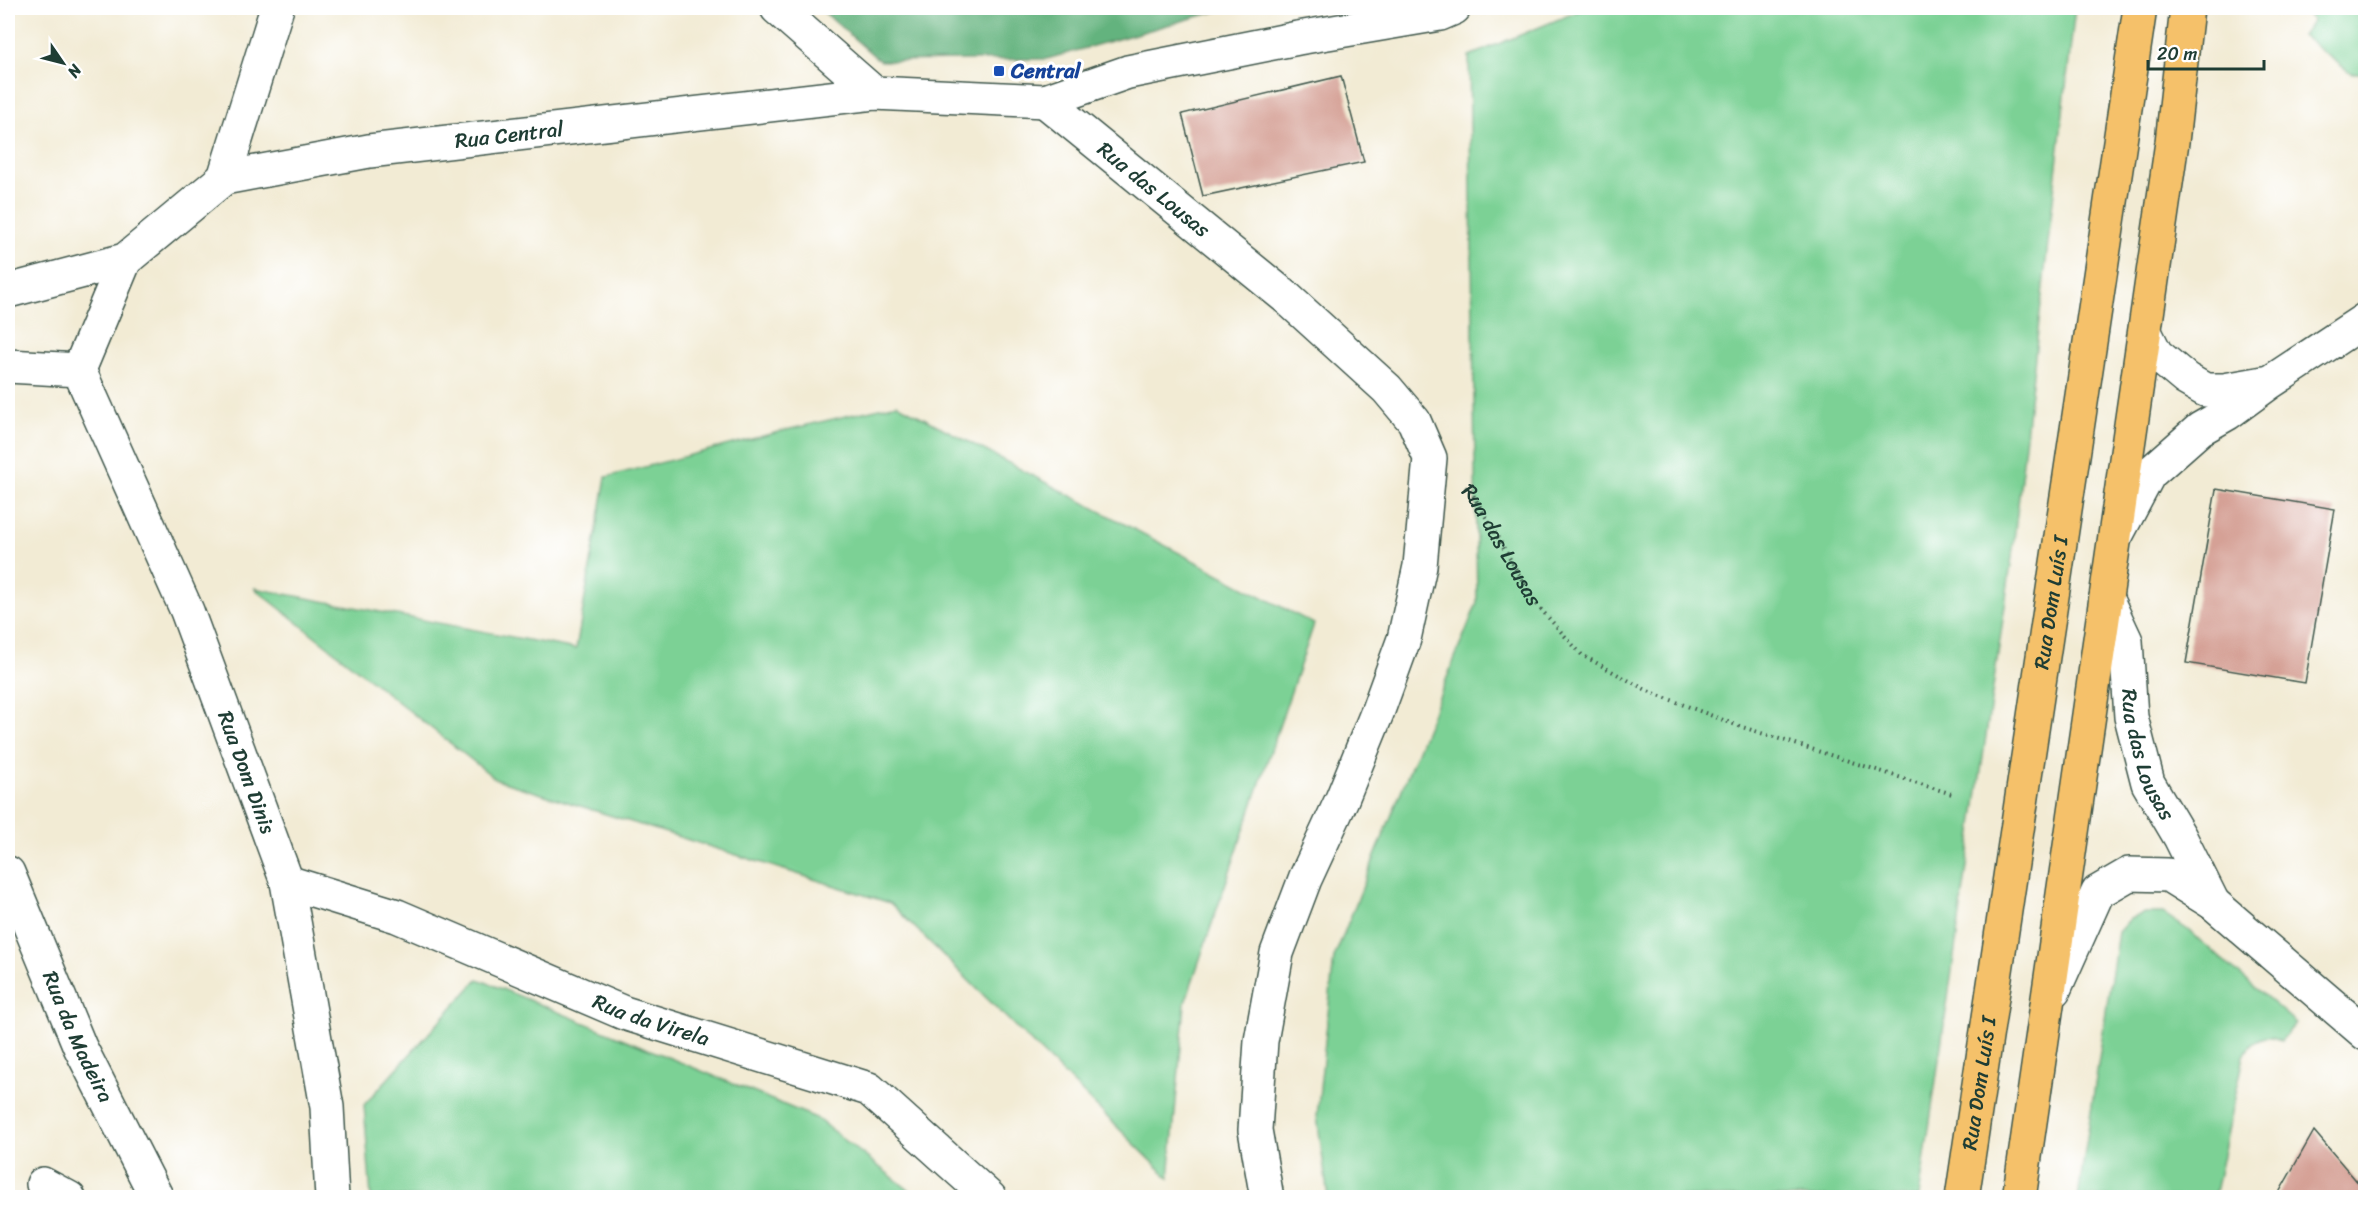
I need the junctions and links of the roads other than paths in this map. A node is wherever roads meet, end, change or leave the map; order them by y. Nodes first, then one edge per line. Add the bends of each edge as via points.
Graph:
1 (277, 8) edge
2 (777, 8) edge
3 (1454, 8) edge
4 (2140, 8) edge
5 (2187, 8) edge
6 (874, 93) junction
7 (1045, 101) junction
8 (224, 178) junction
9 (125, 260) junction
10 (8, 291) edge
11 (2366, 319) edge
12 (2145, 332) junction
13 (8, 366) edge
14 (79, 370) junction
15 (2269, 383) junction
16 (2114, 540) junction
17 (2106, 598) junction
18 (8, 873) edge
19 (287, 882) junction
20 (2213, 903) junction
21 (2047, 1007) junction
22 (2366, 1034) edge
23 (157, 1197) edge
24 (332, 1197) edge
25 (990, 1197) edge
26 (1267, 1197) edge
27 (1962, 1197) edge
28 (2019, 1197) edge

1 - 8 street
2 - 6 street
3 - 7 street via 1440,14 1128,72
4 - 27 main road, Rua Dom Luís I
5 - 12 main road
6 - 7 street, Rua Central
6 - 8 street, Rua Central via 369,151
7 - 26 street, Rua das Lousas via 1287,298 1387,389 1414,421 1430,458 1420,566 1404,639 1278,953 1261,1041 1255,1130
8 - 9 street, Rua Central
9 - 10 street, Rua Central
9 - 14 street
11 - 15 street
12 - 15 street via 2156,354 2186,380 2205,390
12 - 16 main road
13 - 14 street
14 - 19 street, Rua Dom Dinis via 187,611
15 - 16 street via 2200,429 2149,474
16 - 17 main road
17 - 20 street, Rua das Lousas via 2126,641 2131,717 2148,783
17 - 21 main road
18 - 23 street, Rua da Madeira via 80,1047
19 - 24 street, Rua Dom Dinis via 327,1107
19 - 25 street, Rua da Virela via 397,916 624,1013 869,1089
20 - 21 street, Rua das Lousas via 2168,875 2129,874 2098,892
20 - 22 street, Rua das Lousas
21 - 28 main road

